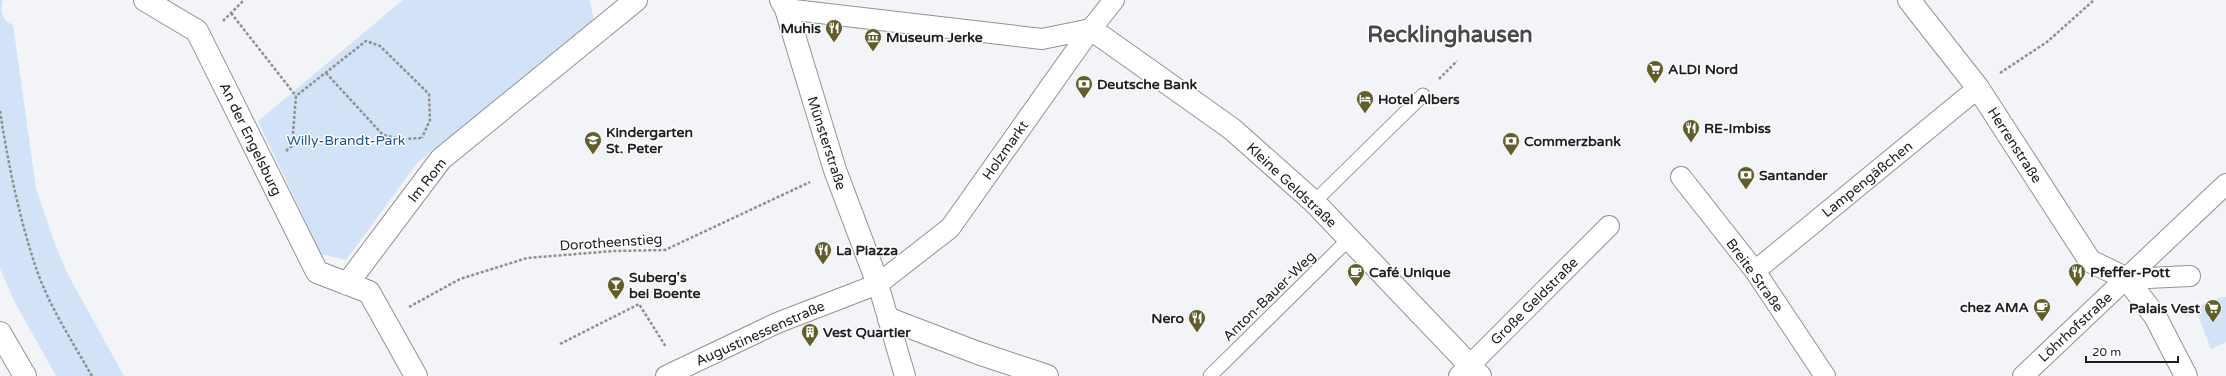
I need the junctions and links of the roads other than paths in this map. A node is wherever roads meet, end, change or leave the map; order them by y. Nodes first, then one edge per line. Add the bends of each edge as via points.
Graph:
1 (145, 0) edge
2 (636, 0) edge
3 (1114, 0) edge
4 (1909, 0) edge
5 (783, 5) edge
6 (1091, 29) junction
7 (1978, 88) junction
8 (1424, 95) dead end
9 (1681, 177) dead end
10 (2226, 184) edge
11 (1314, 202) junction
12 (1610, 226) dead end
13 (1350, 240) junction
14 (1755, 271) junction
15 (2190, 276) dead end
16 (2127, 279) junction
17 (347, 284) junction
18 (878, 284) junction
19 (889, 320) junction
20 (0, 334) edge
21 (1470, 372) edge
22 (25, 376) edge
23 (416, 376) edge
24 (666, 376) edge
25 (905, 376) edge
26 (1047, 376) edge
27 (1210, 376) edge
28 (1825, 376) edge
29 (2023, 376) edge
30 (2186, 376) edge

1 - 17 street, An der Engelsburg via 197,32 317,272
2 - 17 street, Im Rom via 442,159
3 - 6 street, Holzmarkt
4 - 7 street, Herrenstraße
5 - 6 street via 1042,39
5 - 18 street, Münsterstraße via 834,170
6 - 11 street, Kleine Geldstraße via 1232,129
6 - 18 street, Holzmarkt via 950,228
7 - 14 street, Lampengäßchen
7 - 16 street, Herrenstraße via 2090,261
8 - 11 lane
9 - 14 street, Breite Straße
10 - 16 street, Löhrhofstraße
11 - 13 street, Kleine Geldstraße
12 - 21 street, Große Geldstraße
13 - 21 street, Kleine Geldstraße
13 - 27 lane, Anton-Bauer-Weg
14 - 28 street, Breite Straße
15 - 16 street
16 - 29 street, Löhrhofstraße
16 - 30 street via 2155,316
17 - 23 street via 369,292
18 - 19 street
18 - 24 street, Augustinessenstraße via 777,323
19 - 25 street
19 - 26 street via 978,354
20 - 22 street

